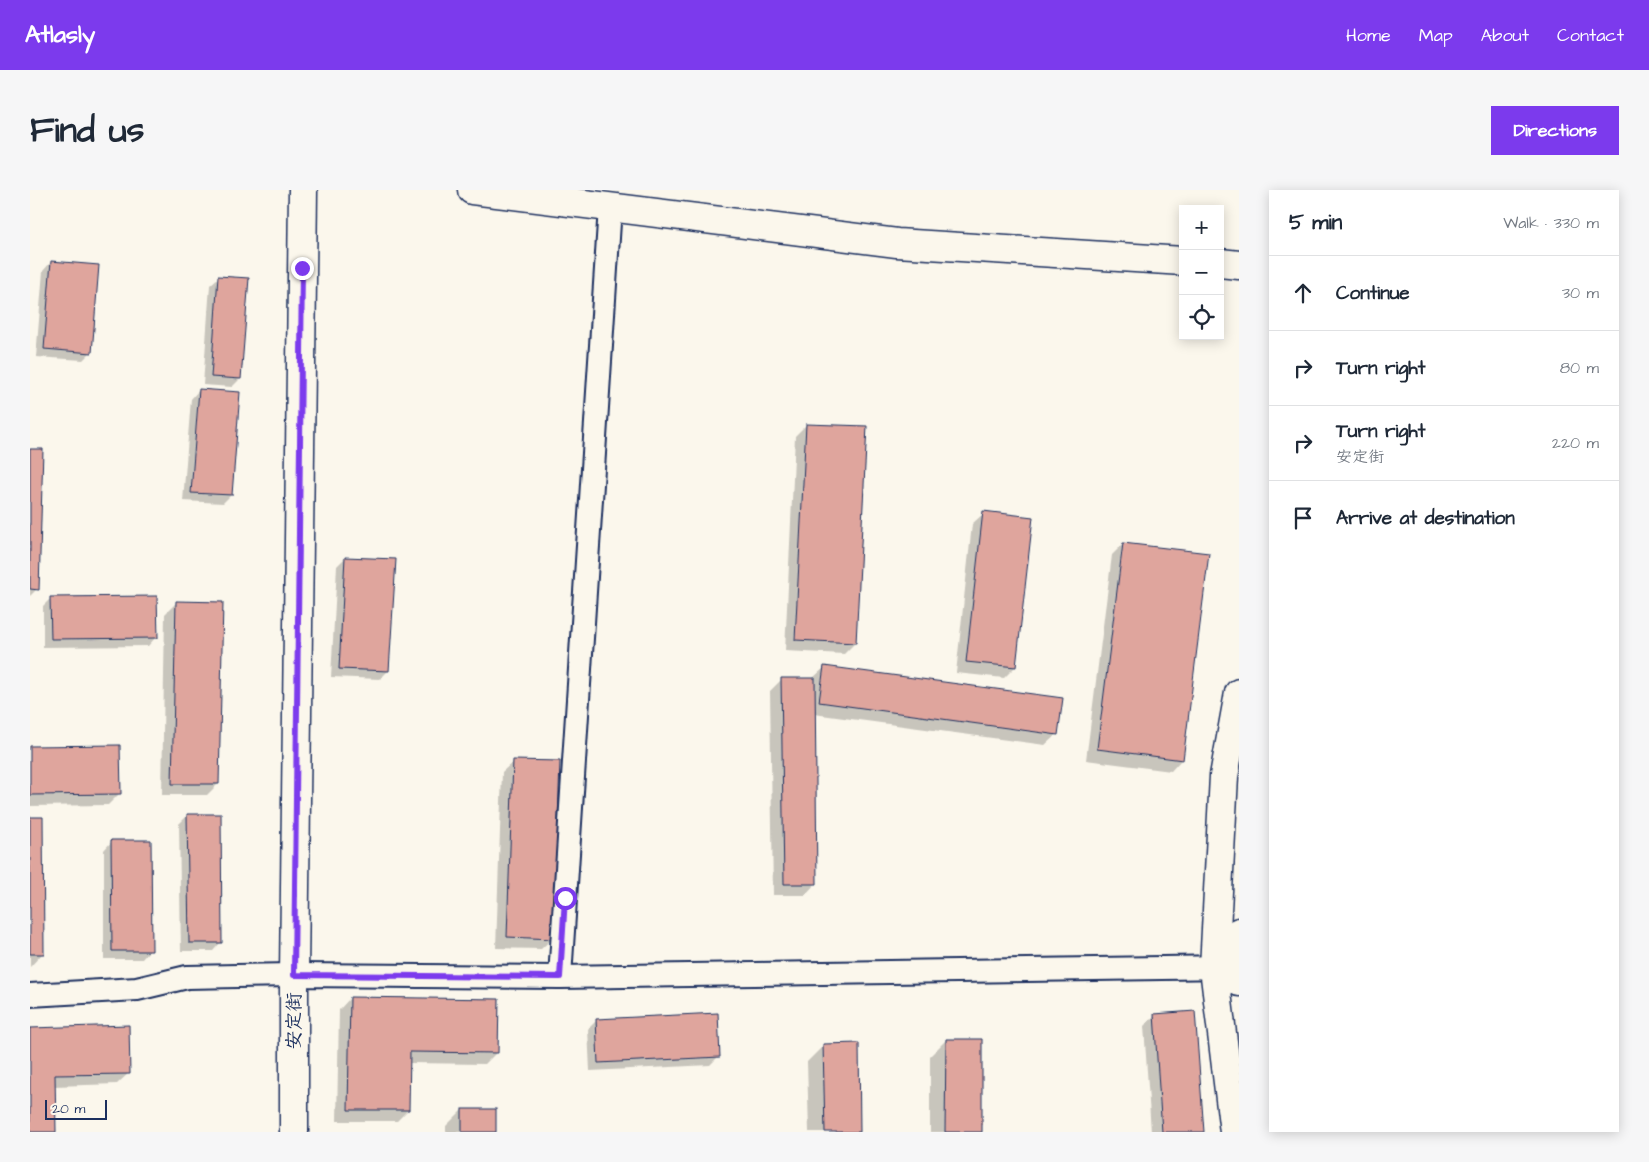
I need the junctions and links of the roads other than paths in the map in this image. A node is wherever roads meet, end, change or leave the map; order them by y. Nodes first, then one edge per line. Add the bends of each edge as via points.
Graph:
1 (304, 190) edge
2 (472, 190) edge
3 (610, 207) junction
4 (1179, 261) edge
5 (1224, 263) edge
6 (1239, 264) edge
7 (1239, 693) edge
8 (1239, 932) edge
9 (1232, 971) edge
10 (294, 975) junction
11 (560, 977) junction
12 (30, 995) edge
13 (294, 1132) edge
14 (1234, 1132) edge

1 - 10 street, 安定街
2 - 3 street
3 - 4 street via 897,243
3 - 11 street
5 - 6 street
7 - 9 street via 1224,776
8 - 9 street
9 - 11 street
9 - 14 street
10 - 11 street
10 - 12 street via 187,977 137,989
10 - 13 street, 安定街

